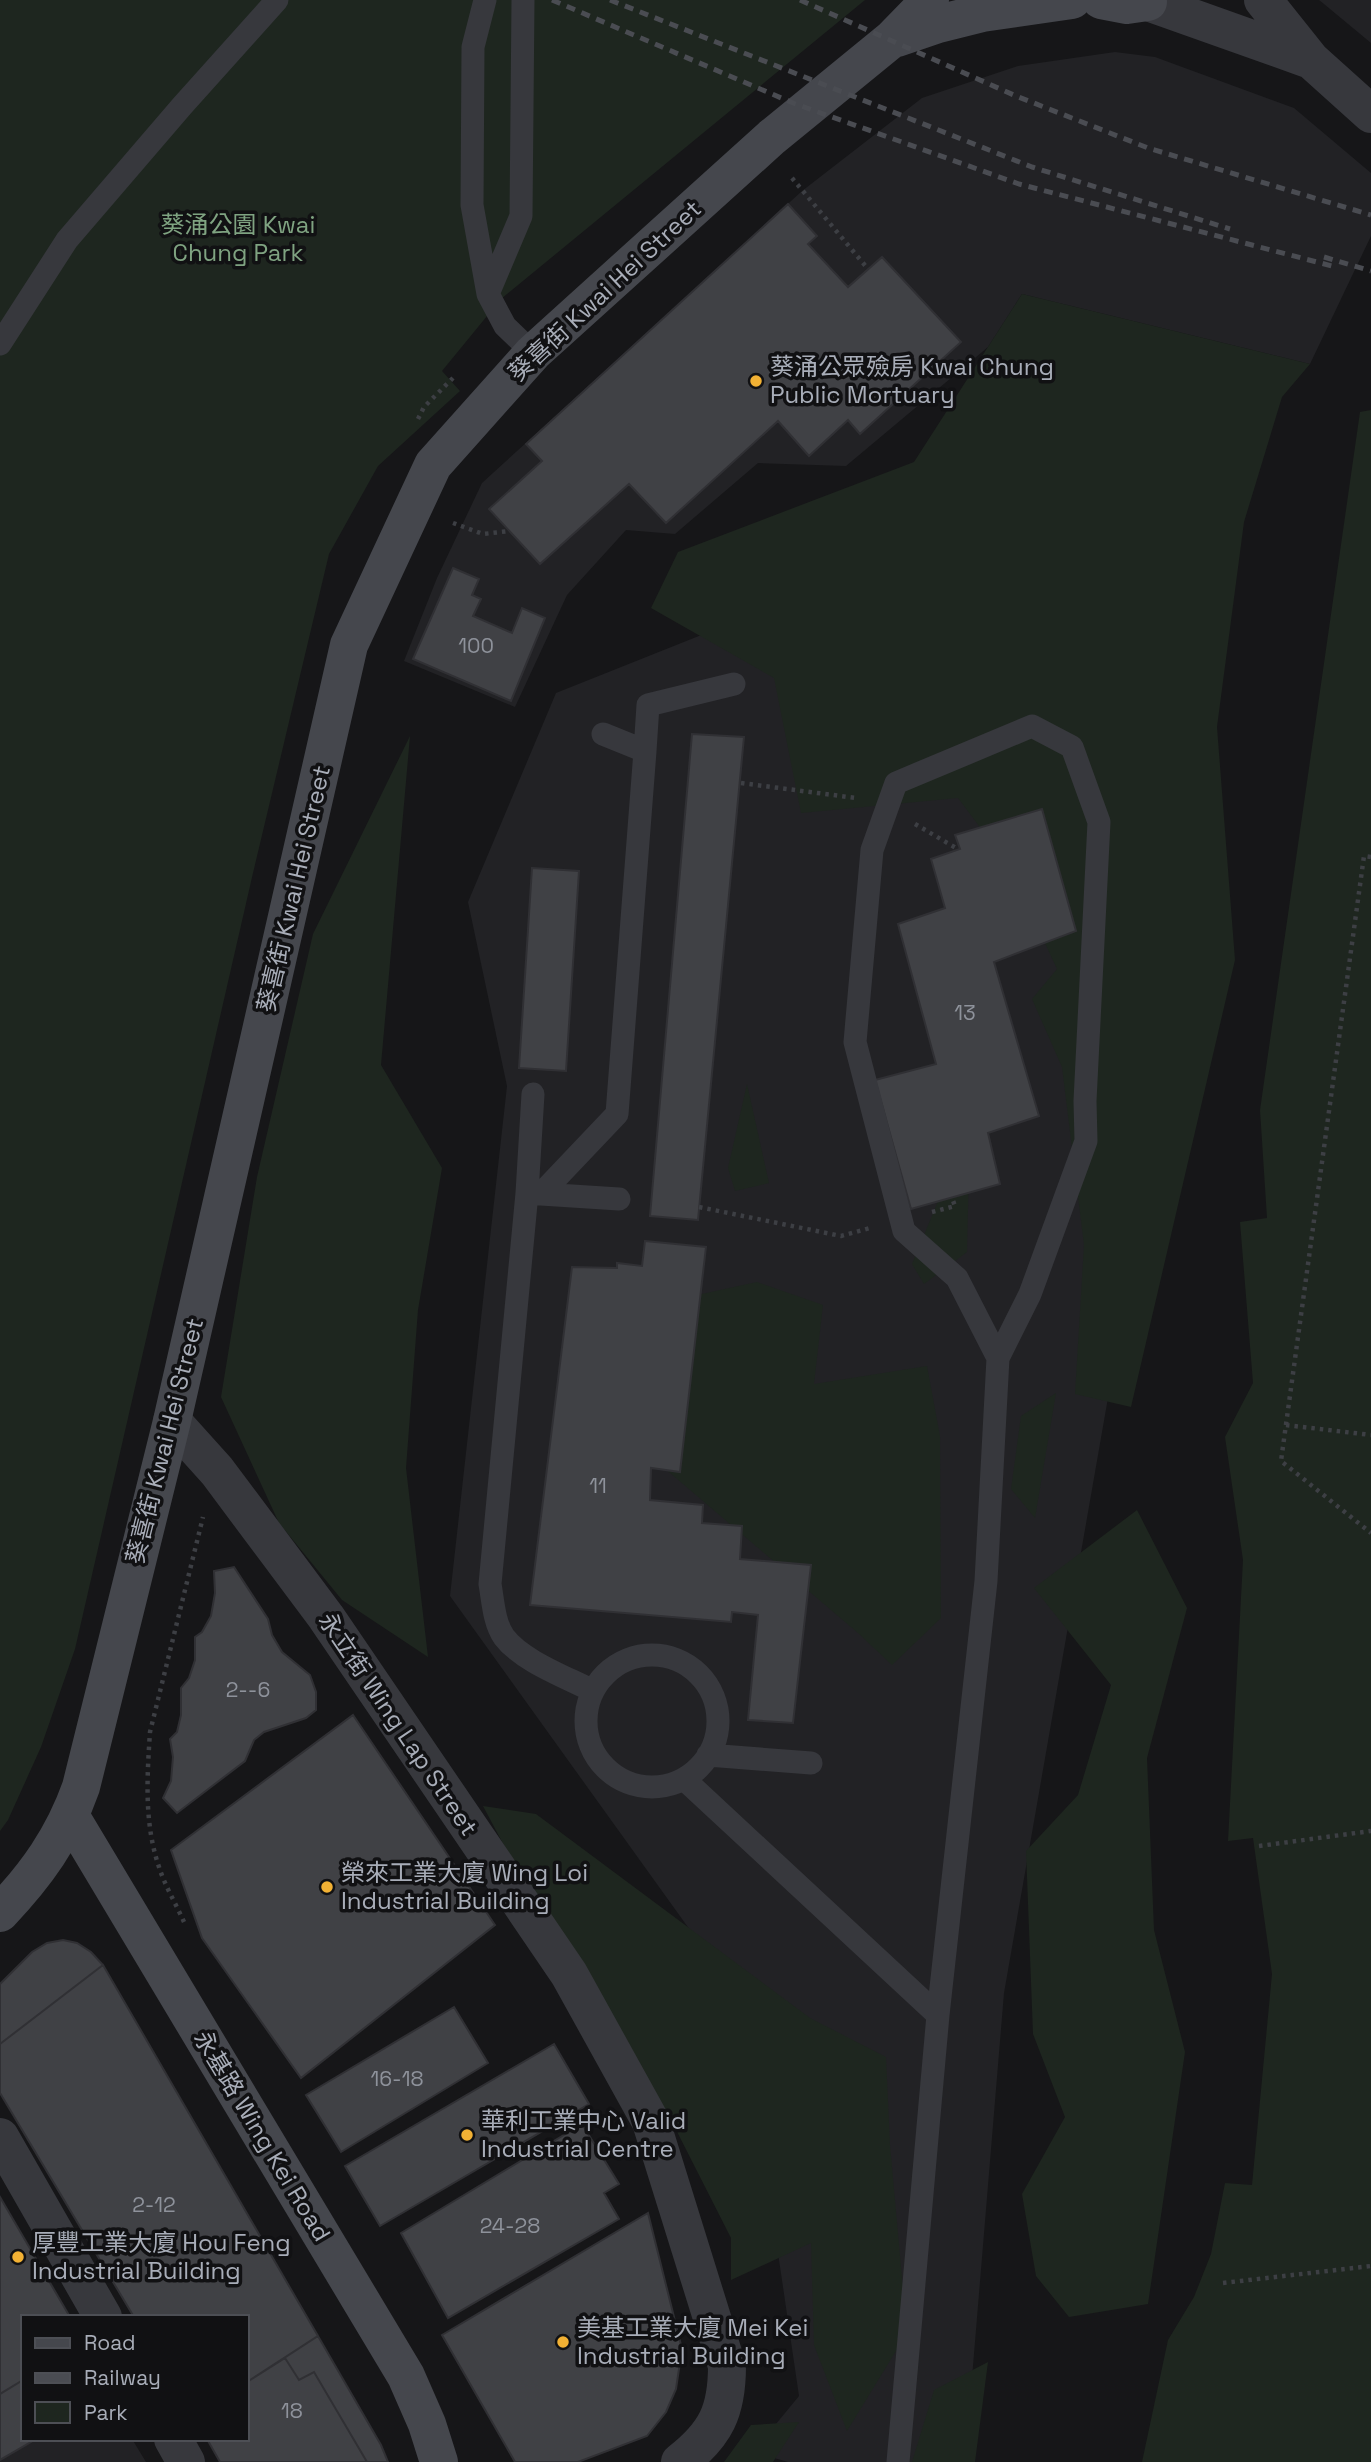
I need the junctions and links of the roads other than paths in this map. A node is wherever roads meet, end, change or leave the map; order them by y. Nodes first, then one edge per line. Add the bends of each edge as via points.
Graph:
1 (277, 0) edge
2 (485, 0) edge
3 (523, 0) edge
4 (930, 0) edge
5 (1072, 0) edge
6 (1101, 0) edge
7 (1263, 0) edge
8 (1150, 1) edge
9 (892, 39) junction
10 (1311, 60) junction
11 (1371, 114) edge
12 (488, 294) junction
13 (0, 344) edge
14 (533, 353) junction
15 (734, 684) dead end
16 (603, 734) dead end
17 (645, 751) junction
18 (533, 1094) dead end
19 (534, 1193) junction
20 (620, 1199) dead end
21 (998, 1358) junction
22 (172, 1421) junction
23 (593, 1691) junction
24 (708, 1755) junction
25 (811, 1763) dead end
26 (684, 1779) junction
27 (71, 1817) junction
28 (0, 1913) edge
29 (938, 2015) junction
30 (0, 2137) edge
31 (102, 2315) edge
32 (174, 2441) edge
33 (186, 2462) edge
34 (439, 2462) edge
35 (680, 2462) edge
36 (898, 2462) edge

1 - 13 lane via 67,240
2 - 12 lane via 473,47 472,194
3 - 12 lane via 521,216
4 - 9 street, 葵喜街 Kwai Hei Street
5 - 9 street, 葵喜街 Kwai Hei Street via 982,13
6 - 8 street via 1126,5
7 - 10 street
8 - 10 street
9 - 14 street, 葵喜街 Kwai Hei Street via 772,138
10 - 11 street
12 - 14 lane via 505,326
14 - 22 street, 葵喜街 Kwai Hei Street via 433,465 349,645
15 - 17 lane via 648,705
16 - 17 lane
17 - 19 lane via 617,1114
18 - 19 lane
19 - 20 lane
19 - 23 lane via 490,1584 503,1636 521,1653
21 - 21 lane via 1030,1294 1086,1141 1098,822 1072,747 1032,726 896,782 872,850 855,1042 904,1231 957,1278
21 - 29 lane via 986,1581
22 - 27 street, 葵喜街 Kwai Hei Street
22 - 35 street, 永立街 Wing Lap Street via 217,1471 342,1640 569,1974 652,2122 726,2366 727,2393 721,2415 709,2436
23 - 24 lane via 606,1673 625,1660 670,1658 690,1667 706,1683 716,1703 718,1726
23 - 26 lane via 586,1711 586,1732 606,1769 643,1787
24 - 25 lane
24 - 26 lane
26 - 29 lane
27 - 28 street, 葵喜街 Kwai Hei Street via 31,1880
27 - 34 street, 永基路 Wing Kei Road via 406,2376
29 - 36 lane
30 - 31 street
32 - 33 street

